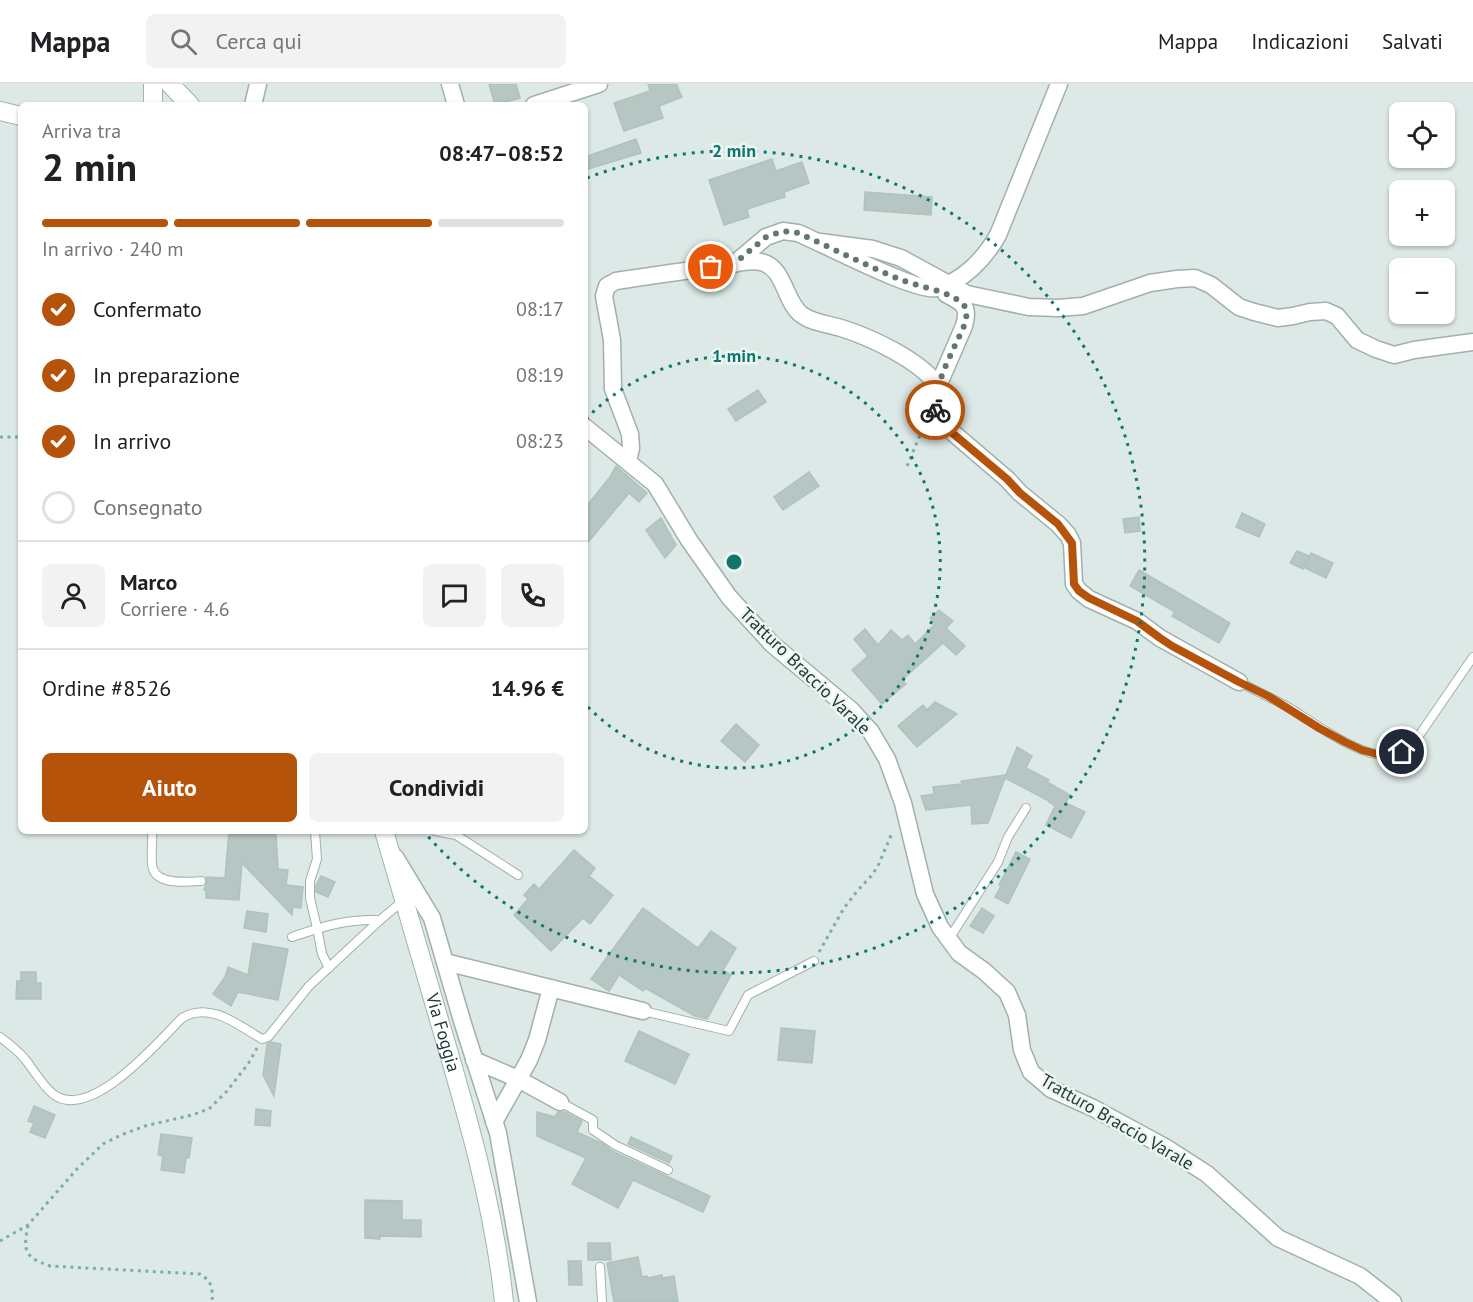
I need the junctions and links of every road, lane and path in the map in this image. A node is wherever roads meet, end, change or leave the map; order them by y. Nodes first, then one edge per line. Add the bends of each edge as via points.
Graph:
1 (153, 84) edge
2 (170, 84) edge
3 (258, 84) edge
4 (450, 84) edge
5 (599, 84) edge
6 (1059, 84) edge
7 (153, 102) edge
8 (187, 102) edge
9 (254, 102) edge
10 (455, 102) edge
11 (543, 102) edge
12 (0, 111) edge
13 (18, 115) edge
14 (734, 264) junction
15 (941, 286) junction
16 (1473, 342) edge
17 (938, 386) junction
18 (923, 427) dead end
19 (588, 429) edge
20 (0, 436) edge
21 (18, 437) edge
22 (628, 461) junction
23 (908, 466) dead end
24 (1473, 657) edge
25 (1239, 682) joint
26 (903, 803) junction
27 (1026, 808) dead end
28 (152, 834) edge
29 (315, 834) edge
30 (451, 834) edge
31 (386, 837) edge
32 (518, 875) dead end
33 (201, 881) dead end
34 (404, 900) junction
35 (380, 920) junction
36 (318, 928) junction
37 (292, 937) dead end
38 (949, 939) junction
39 (814, 961) joint
40 (445, 962) junction
41 (329, 968) junction
42 (550, 988) junction
43 (643, 1011) joint
44 (0, 1037) edge
45 (262, 1039) junction
46 (474, 1060) junction
47 (518, 1079) junction
48 (560, 1102) joint
49 (494, 1122) junction
50 (668, 1170) dead end
51 (28, 1225) junction
52 (0, 1241) edge
53 (600, 1267) dead end
54 (212, 1302) edge
55 (504, 1302) edge
56 (528, 1302) edge
57 (602, 1302) edge
58 (1393, 1302) edge

1 - 7 main road
2 - 8 main road
3 - 9 street
4 - 10 street
5 - 11 street
6 - 15 street via 998,235 966,273
12 - 13 main road
14 - 15 street via 766,237 783,231 820,242 900,280 923,287
14 - 17 street via 763,262 772,266 794,308 803,316 878,342 915,364
14 - 22 street via 616,281 607,286 604,296 612,340 613,389 630,434
15 - 16 street via 990,300 1058,308 1083,306 1150,283 1195,278 1239,307 1254,312 1278,318 1326,311 1337,316 1357,340 1394,355
15 - 17 street via 967,311
17 - 25 street via 934,407 937,419 1068,536 1072,543 1074,584 1079,591
18 - 23 path
19 - 22 street, Tratturo Braccio Varale
20 - 21 path
22 - 26 street, Tratturo Braccio Varale via 655,484 729,597 772,644 871,732 887,759
24 - 25 lane via 1414,743 1392,755 1380,755 1345,742
26 - 38 street, Tratturo Braccio Varale via 925,894
26 - 39 path via 878,866 844,908
27 - 38 lane via 998,862
28 - 33 lane via 152,868 156,874 178,882
29 - 36 lane via 317,859 310,881 310,898
30 - 32 lane
31 - 34 main road, Via Foggia
31 - 40 street via 432,918
34 - 35 lane
34 - 55 main road, Via Foggia via 478,1162
35 - 36 lane via 362,919
35 - 41 lane
36 - 37 lane
36 - 41 lane via 322,954
38 - 58 street, Tratturo Braccio Varale via 959,953 1007,992 1031,1072 1051,1089 1165,1147 1207,1174 1278,1238 1360,1276
39 - 43 lane via 748,995 729,1031
40 - 42 street
40 - 46 street
41 - 45 lane
42 - 43 street
42 - 47 street via 537,1040
44 - 45 lane via 23,1057 48,1090 72,1101 122,1078 190,1013 216,1013
45 - 51 path via 248,1064 209,1108 145,1126 103,1144
46 - 47 street
46 - 49 street
47 - 48 street
47 - 49 street
48 - 50 lane via 593,1120 593,1130 615,1145
49 - 56 street
51 - 52 path
51 - 54 path via 25,1246 36,1262 200,1274 210,1282
53 - 57 lane

